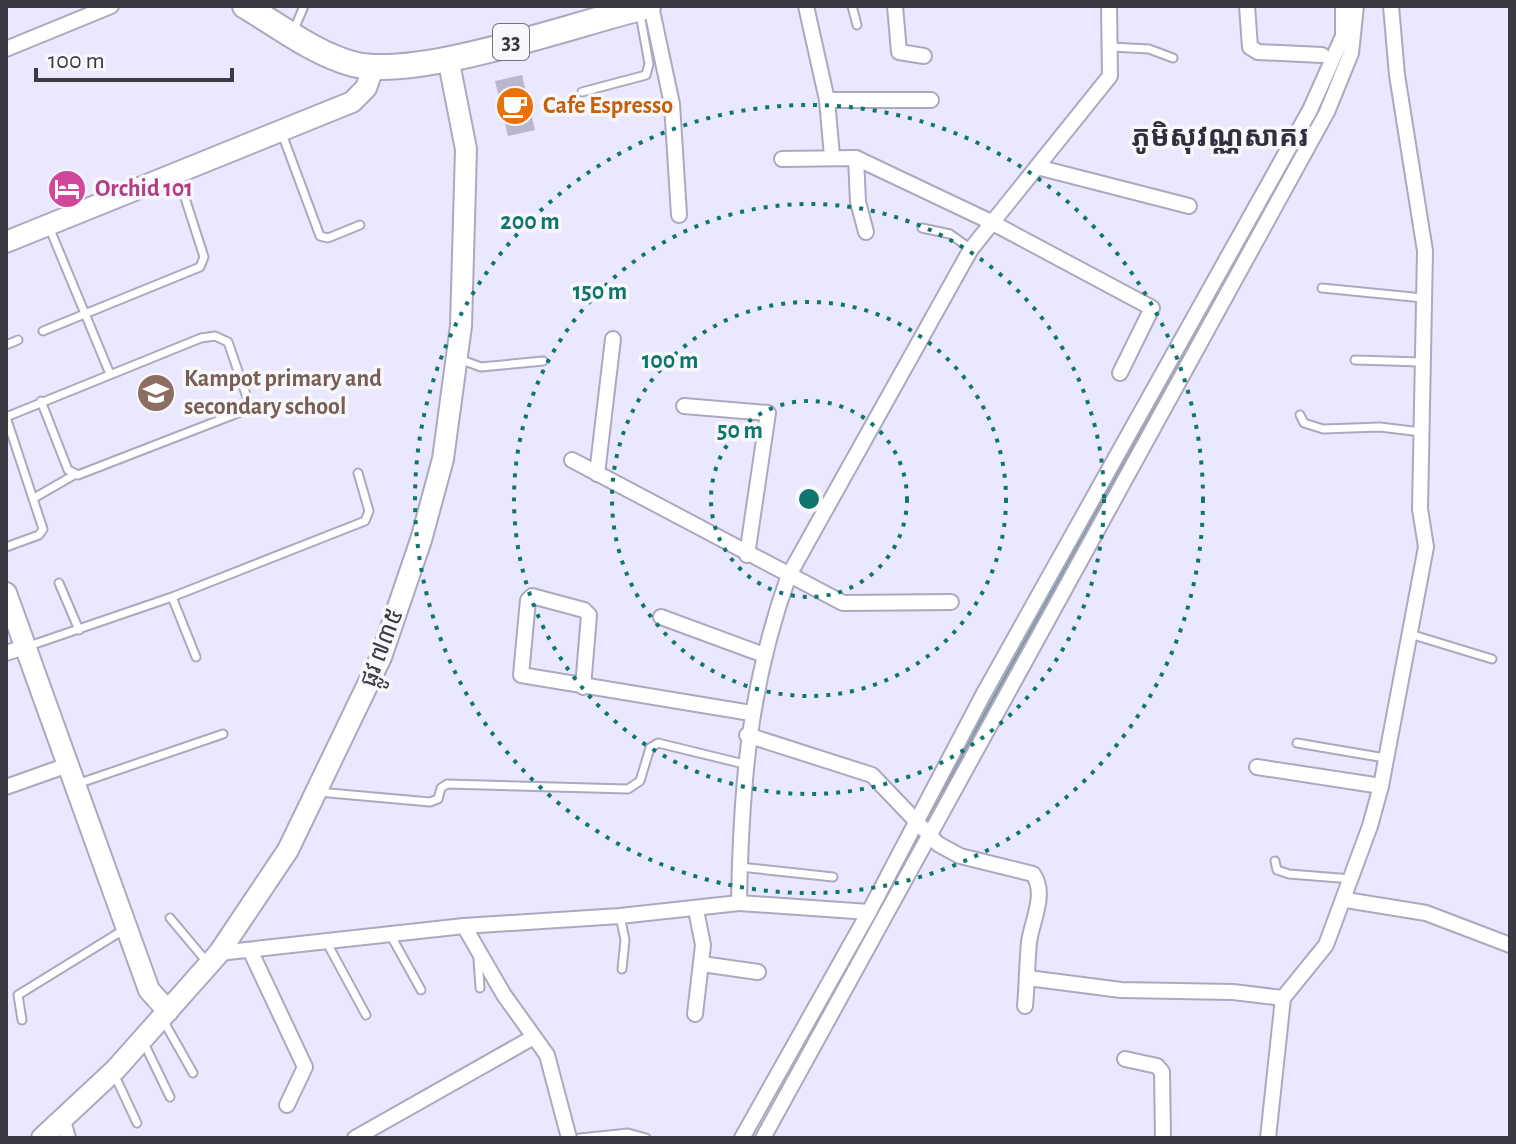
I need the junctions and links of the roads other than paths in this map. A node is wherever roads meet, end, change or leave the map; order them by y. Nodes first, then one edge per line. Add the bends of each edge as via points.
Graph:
1 (111, 6) edge
2 (245, 6) edge
3 (304, 6) edge
4 (806, 6) edge
5 (852, 6) edge
6 (895, 6) edge
7 (1109, 6) edge
8 (1247, 6) edge
9 (1343, 6) edge
10 (1356, 6) edge
11 (1391, 6) edge
12 (646, 7) edge
13 (857, 25) dead end
14 (293, 34) junction
15 (1111, 47) junction
16 (6, 49) edge
17 (1322, 55) dead end
18 (924, 56) dead end
19 (448, 58) junction
20 (1173, 58) dead end
21 (373, 68) junction
22 (582, 92) dead end
23 (827, 100) junction
24 (931, 100) dead end
25 (281, 132) junction
26 (832, 156) junction
27 (856, 158) junction
28 (782, 159) dead end
29 (1037, 167) junction
30 (177, 174) junction
31 (1189, 206) dead end
32 (679, 215) dead end
33 (991, 222) junction
34 (48, 225) junction
35 (360, 225) dead end
36 (922, 228) dead end
37 (866, 232) dead end
38 (6, 242) edge
39 (971, 249) junction
40 (1322, 288) dead end
41 (1423, 298) junction
42 (84, 312) junction
43 (43, 331) dead end
44 (613, 339) dead end
45 (18, 340) dead end
46 (6, 345) edge
47 (457, 358) junction
48 (1355, 360) dead end
49 (543, 361) dead end
50 (1421, 362) junction
51 (1120, 373) dead end
52 (110, 374) junction
53 (41, 401) junction
54 (684, 406) dead end
55 (1300, 415) dead end
56 (6, 417) edge
57 (1421, 432) junction
58 (572, 460) dead end
59 (358, 473) dead end
60 (597, 474) junction
61 (74, 475) junction
62 (34, 498) junction
63 (6, 547) edge
64 (747, 555) junction
65 (789, 575) junction
66 (59, 583) dead end
67 (6, 593) edge
68 (172, 597) junction
69 (951, 602) dead end
70 (661, 617) dead end
71 (79, 630) junction
72 (1407, 633) junction
73 (16, 650) edge
74 (764, 655) junction
75 (196, 657) dead end
76 (1492, 659) dead end
77 (583, 687) junction
78 (751, 713) junction
79 (223, 734) dead end
80 (747, 735) junction
81 (1297, 743) dead end
82 (1386, 758) junction
83 (744, 764) junction
84 (68, 765) junction
85 (1257, 767) dead end
86 (75, 785) junction
87 (1381, 786) junction
88 (6, 787) edge
89 (318, 792) junction
90 (917, 821) junction
91 (930, 837) junction
92 (1275, 861) dead end
93 (740, 867) junction
94 (833, 877) dead end
95 (1352, 879) junction
96 (1346, 900) junction
97 (739, 903) junction
98 (696, 910) junction
99 (869, 912) junction
100 (620, 916) junction
101 (170, 918) dead end
102 (464, 926) junction
103 (127, 928) junction
104 (391, 936) junction
105 (327, 943) junction
106 (1510, 945) edge
107 (250, 950) junction
108 (481, 954) junction
109 (214, 959) junction
110 (702, 964) junction
111 (622, 969) dead end
112 (758, 972) dead end
113 (1028, 978) junction
114 (480, 988) dead end
115 (421, 990) dead end
116 (1283, 998) junction
117 (1025, 1006) dead end
118 (695, 1014) dead end
119 (165, 1015) junction
120 (366, 1015) dead end
121 (22, 1020) dead end
122 (532, 1038) junction
123 (143, 1039) junction
124 (1125, 1059) dead end
125 (113, 1072) junction
126 (193, 1073) dead end
127 (170, 1097) dead end
128 (287, 1105) dead end
129 (137, 1123) dead end
130 (66, 1130) edge
131 (42, 1138) edge
132 (355, 1138) edge
133 (569, 1138) edge
134 (580, 1138) edge
135 (646, 1138) edge
136 (742, 1138) edge
137 (763, 1138) edge
138 (1163, 1138) edge
139 (1268, 1138) edge

1 - 16 street
2 - 14 main road
3 - 14 lane
4 - 23 street
5 - 13 lane
6 - 18 street via 899,52
7 - 15 street
8 - 17 street via 1250,47 1258,52
9 - 90 street via 1343,36 1310,110
10 - 91 street via 1351,53 1327,112
11 - 41 street via 1397,75 1424,229
12 - 19 main road, 33
12 - 22 lane via 646,75
12 - 32 street via 672,104
14 - 21 main road via 335,58
15 - 20 lane via 1149,49
15 - 29 street via 1110,76
19 - 21 main road, 33
19 - 47 street, ផ្លូវ ៧៣៥ via 466,149
21 - 25 street via 366,88 352,102
23 - 24 street
23 - 26 street
25 - 30 street
25 - 35 lane via 322,238
26 - 27 street
26 - 28 street
27 - 33 street
27 - 37 street
29 - 31 street
29 - 33 street
30 - 34 street
30 - 42 lane via 204,262
33 - 39 street
33 - 51 street via 1152,308
34 - 38 street
34 - 42 lane
36 - 39 lane via 950,234
39 - 65 street
40 - 41 lane
41 - 50 street
42 - 43 lane
42 - 52 lane
44 - 60 street
45 - 46 lane
47 - 49 lane via 481,367
47 - 89 street, ផ្លូវ ៧៣៥ via 443,459 421,540 381,657
48 - 50 lane
50 - 57 street
52 - 53 lane
52 - 61 lane via 215,336 228,342 248,407
53 - 56 lane
53 - 61 lane
54 - 64 street via 768,413
55 - 57 lane via 1304,423 1323,429
56 - 62 lane
57 - 72 street via 1420,509 1426,547
58 - 60 street
59 - 68 lane via 367,520
60 - 64 street
61 - 62 lane
62 - 63 lane via 43,529
64 - 65 street
65 - 69 street via 843,603
65 - 74 street
66 - 71 lane
67 - 73 street
68 - 71 lane
68 - 75 lane
70 - 74 street
71 - 73 lane
72 - 76 lane
72 - 82 street
73 - 84 street
74 - 78 street
77 - 77 street via 589,615 532,596 520,673
77 - 78 street
78 - 80 street
79 - 86 lane
80 - 83 street
80 - 90 street via 872,775
81 - 82 lane
82 - 87 street
83 - 89 lane via 658,743 650,748 640,781 628,789 447,784 430,802
83 - 93 street
84 - 86 street
84 - 88 street
85 - 87 street
86 - 103 street
87 - 95 street
89 - 109 street, ផ្លូវ ៧៣៥ via 288,850
90 - 91 street
90 - 99 street
91 - 113 street via 960,856 1026,870 1037,878
91 - 137 street
92 - 95 lane via 1277,870 1289,874
93 - 94 lane
93 - 97 street
95 - 96 street
96 - 106 street via 1426,913
96 - 116 street via 1314,965
97 - 98 street
97 - 99 street
98 - 100 street
98 - 110 street
99 - 136 street
100 - 102 street
100 - 111 lane via 625,940
101 - 109 lane
102 - 104 street
102 - 108 street
103 - 119 street via 149,990
103 - 121 lane via 18,995
104 - 105 street
104 - 115 lane
105 - 107 street
105 - 120 lane
107 - 109 street
107 - 128 street via 305,1067
108 - 114 lane
108 - 122 street
109 - 119 street, ផ្លូវ ៧៣៥
110 - 112 street
110 - 118 street
113 - 116 street via 1121,990
113 - 117 street
116 - 139 street
119 - 123 street, ផ្លូវ ៧៣៥
119 - 126 lane
122 - 132 street
122 - 133 street via 554,1072
123 - 125 street, ផ្លូវ ៧៣៥
123 - 127 lane
124 - 138 street via 1157,1066 1162,1072
125 - 129 lane
125 - 130 street, ផ្លូវ ៧៣៥
130 - 131 street, ផ្លូវ ៧៣៥
134 - 135 lane via 628,1133

